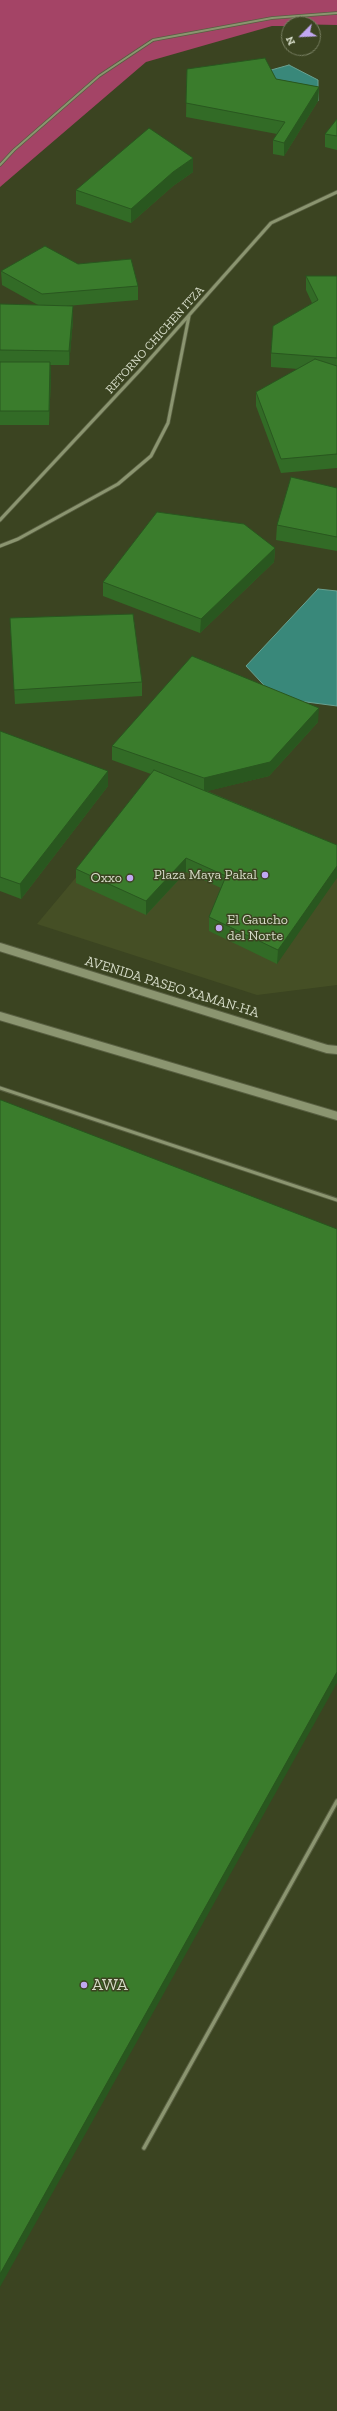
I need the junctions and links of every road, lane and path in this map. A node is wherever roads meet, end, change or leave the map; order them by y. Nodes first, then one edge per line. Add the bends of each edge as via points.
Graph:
1 (337, 13) edge
2 (0, 165) edge
3 (337, 192) edge
4 (189, 316) junction
5 (0, 520) edge
6 (0, 546) edge
7 (0, 947) edge
8 (0, 1016) edge
9 (337, 1050) edge
10 (0, 1088) edge
11 (337, 1116) edge
12 (337, 1200) edge
13 (337, 1801) edge
14 (144, 2148) dead end

1 - 2 lane via 272,18 153,40 99,76
3 - 4 street, RETORNO CHICHEN ITZA via 271,223
4 - 5 street, RETORNO CHICHEN ITZA
4 - 6 street via 168,423 151,456 118,484 18,539
7 - 9 main road, AVENIDA PASEO XAMAN-HA
8 - 11 main road
10 - 12 lane
13 - 14 lane

